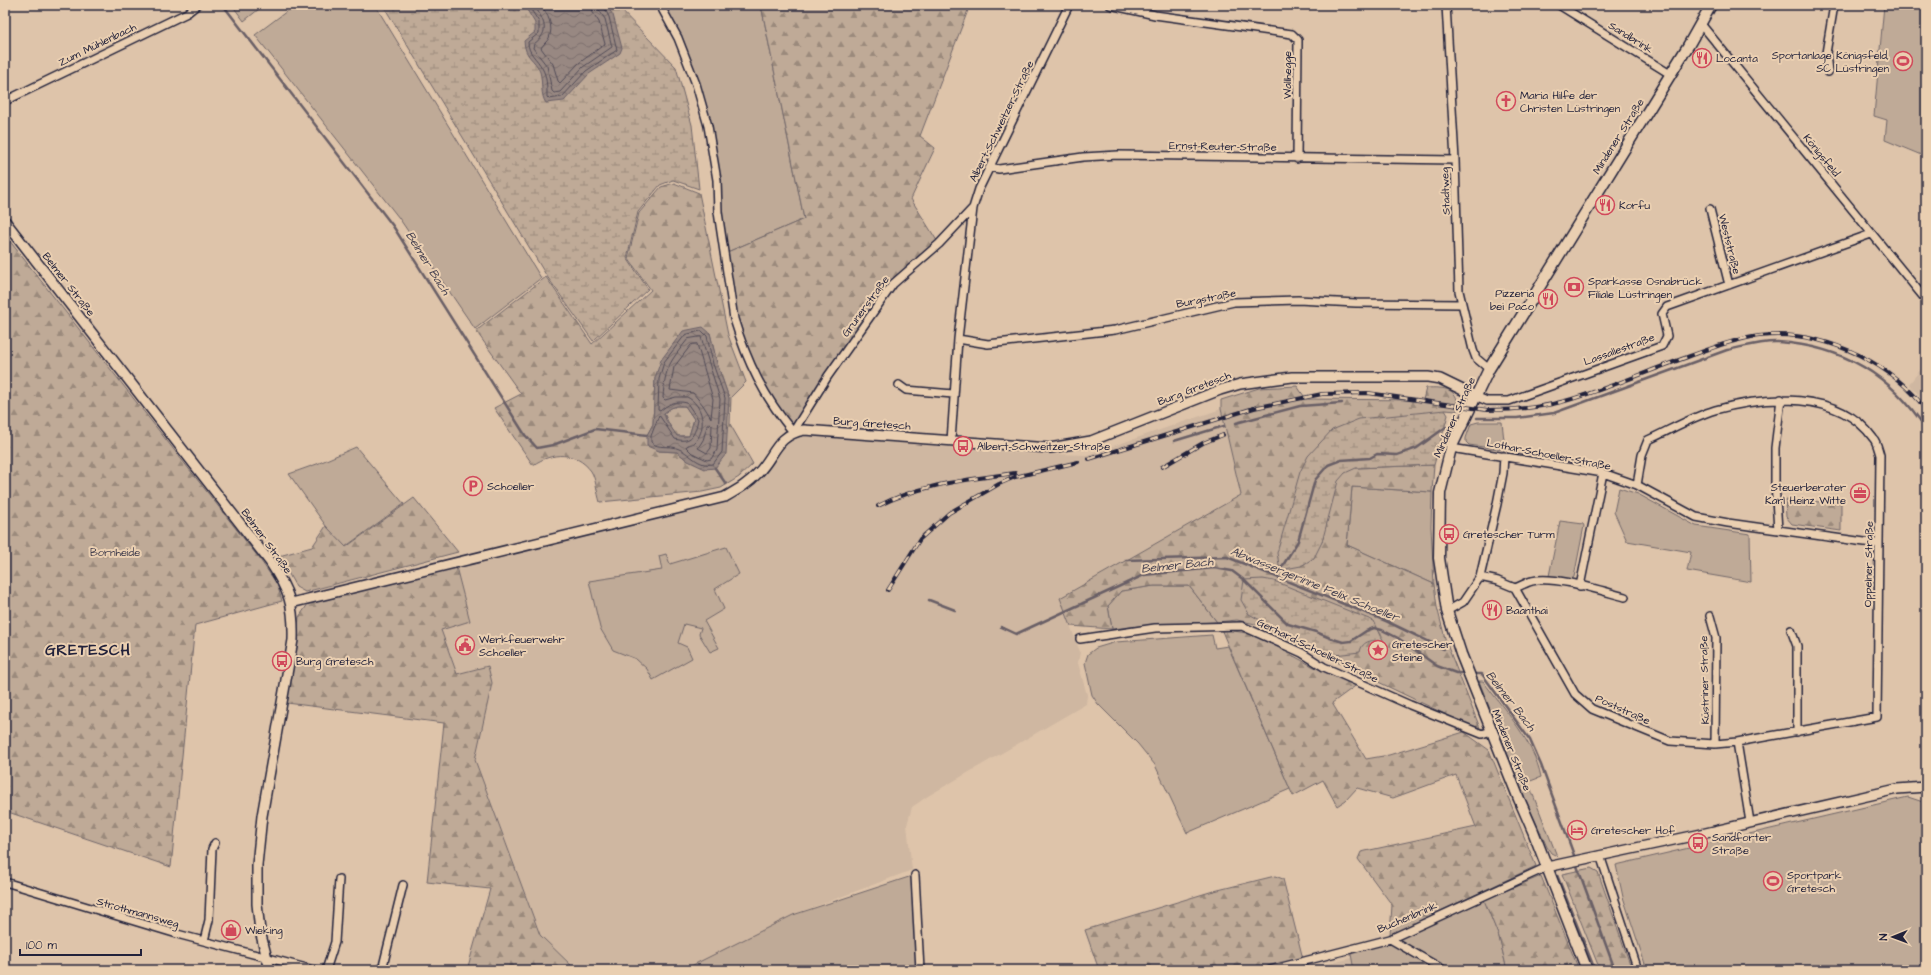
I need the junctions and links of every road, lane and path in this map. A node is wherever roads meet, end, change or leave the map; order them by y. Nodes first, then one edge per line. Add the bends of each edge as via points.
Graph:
1 (197, 5) edge
2 (660, 5) edge
3 (1069, 5) edge
4 (1110, 5) edge
5 (1446, 5) edge
6 (1559, 5) edge
7 (1711, 5) edge
8 (1834, 5) edge
9 (1701, 24) junction
10 (1828, 72) dead end
11 (1670, 74) junction
12 (5, 101) edge
13 (1297, 159) junction
14 (1456, 160) junction
15 (990, 167) junction
16 (973, 208) junction
17 (1710, 209) dead end
18 (5, 221) edge
19 (1871, 234) junction
20 (1729, 285) junction
21 (1926, 300) edge
22 (1461, 304) junction
23 (958, 339) junction
24 (1488, 369) junction
25 (899, 385) dead end
26 (953, 394) junction
27 (1475, 396) junction
28 (1781, 399) junction
29 (793, 432) junction
30 (951, 441) junction
31 (1450, 448) junction
32 (1504, 456) junction
33 (1602, 473) junction
34 (1637, 485) junction
35 (1778, 530) junction
36 (1879, 544) junction
37 (1480, 577) junction
38 (1580, 586) junction
39 (1515, 588) junction
40 (1625, 597) dead end
41 (291, 603) junction
42 (1447, 611) junction
43 (1710, 616) dead end
44 (1791, 630) dead end
45 (1080, 639) dead end
46 (1877, 717) joint
47 (1491, 732) junction
48 (1798, 732) junction
49 (1737, 742) junction
50 (1715, 744) junction
51 (1926, 787) edge
52 (1750, 822) junction
53 (216, 843) dead end
54 (1600, 855) junction
55 (1547, 867) junction
56 (915, 875) dead end
57 (339, 879) dead end
58 (5, 882) edge
59 (403, 886) dead end
60 (1390, 939) junction
61 (204, 941) junction
62 (267, 958) junction
63 (270, 970) edge
64 (314, 970) edge
65 (326, 970) edge
66 (382, 970) edge
67 (920, 970) edge
68 (1270, 970) edge
69 (1444, 970) edge
70 (1587, 970) edge
71 (1638, 970) edge

1 - 12 street, Zum Mühlenbach via 187,13
2 - 29 street via 678,38 694,77 708,126 718,212 738,333 754,374 774,410
3 - 15 street, Albert-Schweitzer-Straße
4 - 13 street, Wallhegge via 1155,15 1292,34 1298,40
5 - 14 street, Stadtweg
6 - 11 street, Sandbrink
7 - 9 main road, Mindener Straße
8 - 10 street via 1826,53
9 - 11 main road, Mindener Straße
9 - 19 street, Königsfeld
11 - 24 main road, Mindener Straße
13 - 14 street, Ernst-Reuter-Straße
13 - 15 street, Ernst-Reuter-Straße via 1118,155 1083,157 999,169
14 - 22 street, Stadtweg
15 - 16 street, Albert-Schweitzer-Straße
16 - 23 street, Albert-Schweitzer-Straße
16 - 29 street, Grunerstraße via 939,244 893,284 828,376
17 - 20 street, Weststraße
18 - 41 street, Belmer Straße via 270,562 283,582
19 - 20 street, Lassallestraße
19 - 21 street, Königsfeld
20 - 27 street, Lassallestraße via 1667,307 1662,314 1667,336 1662,346 1509,401 1487,401
22 - 23 street, Burgstraße via 1298,300 1234,302 1115,330 988,344
22 - 24 street, Stadtweg via 1476,358
23 - 26 street, Albert-Schweitzer-Straße
24 - 27 main road, Mindener Straße
25 - 26 street via 906,390
26 - 30 street, Albert-Schweitzer-Straße
27 - 30 street, Burg Gretesch via 1440,379 1292,377 1254,381 1220,390 1091,442 1050,448
27 - 31 main road, Mindener Straße
28 - 34 street, Oppelner Straße via 1714,410 1648,440 1642,455
28 - 35 street via 1775,448
28 - 36 street, Oppelner Straße via 1831,408 1857,420 1874,438 1880,454
29 - 30 street, Burg Gretesch via 804,430
29 - 41 street via 782,440 759,472 744,486 725,496
31 - 32 street, Lothar-Schoeller-Straße
31 - 42 main road, Mindener Straße via 1440,493 1438,532 1440,570
32 - 33 street, Lothar-Schoeller-Straße
32 - 37 street via 1500,492
33 - 34 street, Lothar-Schoeller-Straße
33 - 38 street
34 - 35 street, Lothar-Schoeller-Straße via 1696,517
35 - 36 street, Lothar-Schoeller-Straße
36 - 46 street, Oppelner Straße
37 - 39 street
37 - 42 street via 1463,602
38 - 39 street via 1533,580
38 - 40 street
39 - 50 street, Poststraße via 1575,694 1592,709 1670,741
41 - 62 street, Belmer Straße via 294,615 293,640 263,809 257,864 257,904
42 - 47 main road, Mindener Straße
43 - 50 street, Küstriner Straße via 1716,638
44 - 48 street via 1797,646
45 - 47 street, Gerhard-Schoeller-Straße via 1155,628 1242,626 1302,653 1324,667 1410,705 1482,734
46 - 48 street, Poststraße
47 - 55 main road, Mindener Straße
48 - 49 street, Poststraße
49 - 50 street, Poststraße
49 - 52 street
51 - 52 street via 1897,789
52 - 54 street
53 - 61 street via 212,849 209,920
54 - 55 street
54 - 71 street
55 - 60 street, Buchenbrink
55 - 70 main road, Mindener Straße
56 - 67 street
57 - 65 street via 334,942
58 - 61 street, Strothmannsweg
59 - 66 street
60 - 68 street, Buchenbrink
60 - 69 street
61 - 62 street, Strothmannsweg
62 - 63 street, Belmer Straße
62 - 64 street, Strothmannsweg

